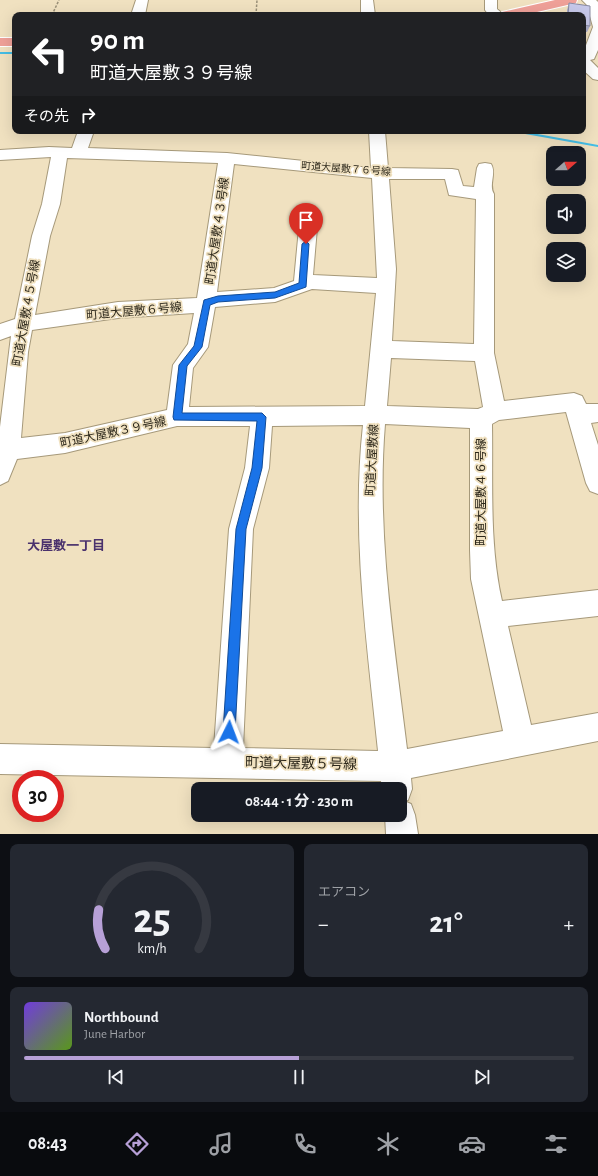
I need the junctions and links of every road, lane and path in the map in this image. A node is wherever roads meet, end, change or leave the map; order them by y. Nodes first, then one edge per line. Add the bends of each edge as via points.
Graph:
1 (59, 0) edge
2 (142, 0) edge
3 (258, 0) edge
4 (367, 0) edge
5 (491, 0) edge
6 (572, 0) edge
7 (588, 0) edge
8 (53, 12) edge
9 (139, 12) edge
10 (256, 12) edge
11 (368, 12) edge
12 (493, 12) edge
13 (532, 12) edge
14 (598, 25) edge
15 (598, 29) edge
16 (0, 42) edge
17 (12, 42) edge
18 (587, 64) edge
19 (598, 76) edge
20 (84, 134) edge
21 (377, 134) edge
22 (69, 153) junction
23 (0, 154) edge
24 (227, 158) junction
25 (485, 168) dead end
26 (380, 173) junction
27 (482, 194) junction
28 (308, 228) dead end
29 (303, 285) junction
30 (387, 286) junction
31 (206, 303) junction
32 (24, 324) junction
33 (0, 332) edge
34 (381, 349) junction
35 (484, 353) junction
36 (588, 413) edge
37 (488, 415) junction
38 (375, 416) junction
39 (177, 417) junction
40 (262, 417) junction
41 (9, 450) junction
42 (0, 474) edge
43 (598, 483) edge
44 (598, 604) edge
45 (491, 615) junction
46 (598, 728) edge
47 (520, 742) junction
48 (0, 759) edge
49 (228, 763) junction
50 (396, 778) edge
51 (401, 822) edge
52 (402, 834) edge

1 - 8 path
2 - 9 street
3 - 10 path
4 - 11 street
5 - 12 street
6 - 13 main road
7 - 14 street via 593,4
15 - 18 street
16 - 17 main road
18 - 19 street
20 - 22 street, 町道大屋敷４５号線
21 - 26 street, 町道大屋敷線
22 - 23 street, 町道大屋敷７６号線
22 - 24 street, 町道大屋敷７６号線
22 - 32 street, 町道大屋敷４５号線 via 41,236
24 - 26 street, 町道大屋敷７６号線
24 - 31 street, 町道大屋敷４３号線
25 - 27 street
26 - 27 street, 町道大屋敷７６号線 via 452,174 455,191
26 - 30 street, 町道大屋敷線 via 387,252
27 - 35 street via 485,194
28 - 29 street
29 - 30 street, 町道大屋敷６号線 via 310,282
29 - 31 street, 町道大屋敷６号線 via 275,295 218,299
30 - 34 street, 町道大屋敷線
31 - 32 street, 町道大屋敷６号線 via 118,310
31 - 39 street, 町道大屋敷４３号線 via 198,347 183,365
32 - 33 street, 町道大屋敷６号線
32 - 41 street, 町道大屋敷４５号線 via 18,352
34 - 35 street
34 - 38 street, 町道大屋敷線
35 - 37 street
36 - 37 street via 574,402
36 - 43 street
37 - 38 street, 町道大屋敷３９号線
37 - 45 street, 町道大屋敷４６号線 via 482,550
38 - 40 street, 町道大屋敷３９号線
38 - 50 street, 町道大屋敷線 via 371,475 372,546
39 - 40 street, 町道大屋敷３９号線
39 - 41 street, 町道大屋敷３９号線 via 66,443
40 - 49 street via 257,468 241,529
41 - 42 street, 町道大屋敷４５号線
44 - 45 street
45 - 47 street, 町道大屋敷４６号線
46 - 47 street, 町道大屋敷５号線
47 - 50 street, 町道大屋敷５号線
48 - 49 street, 町道大屋敷５号線
49 - 50 street, 町道大屋敷５号線
51 - 52 street

